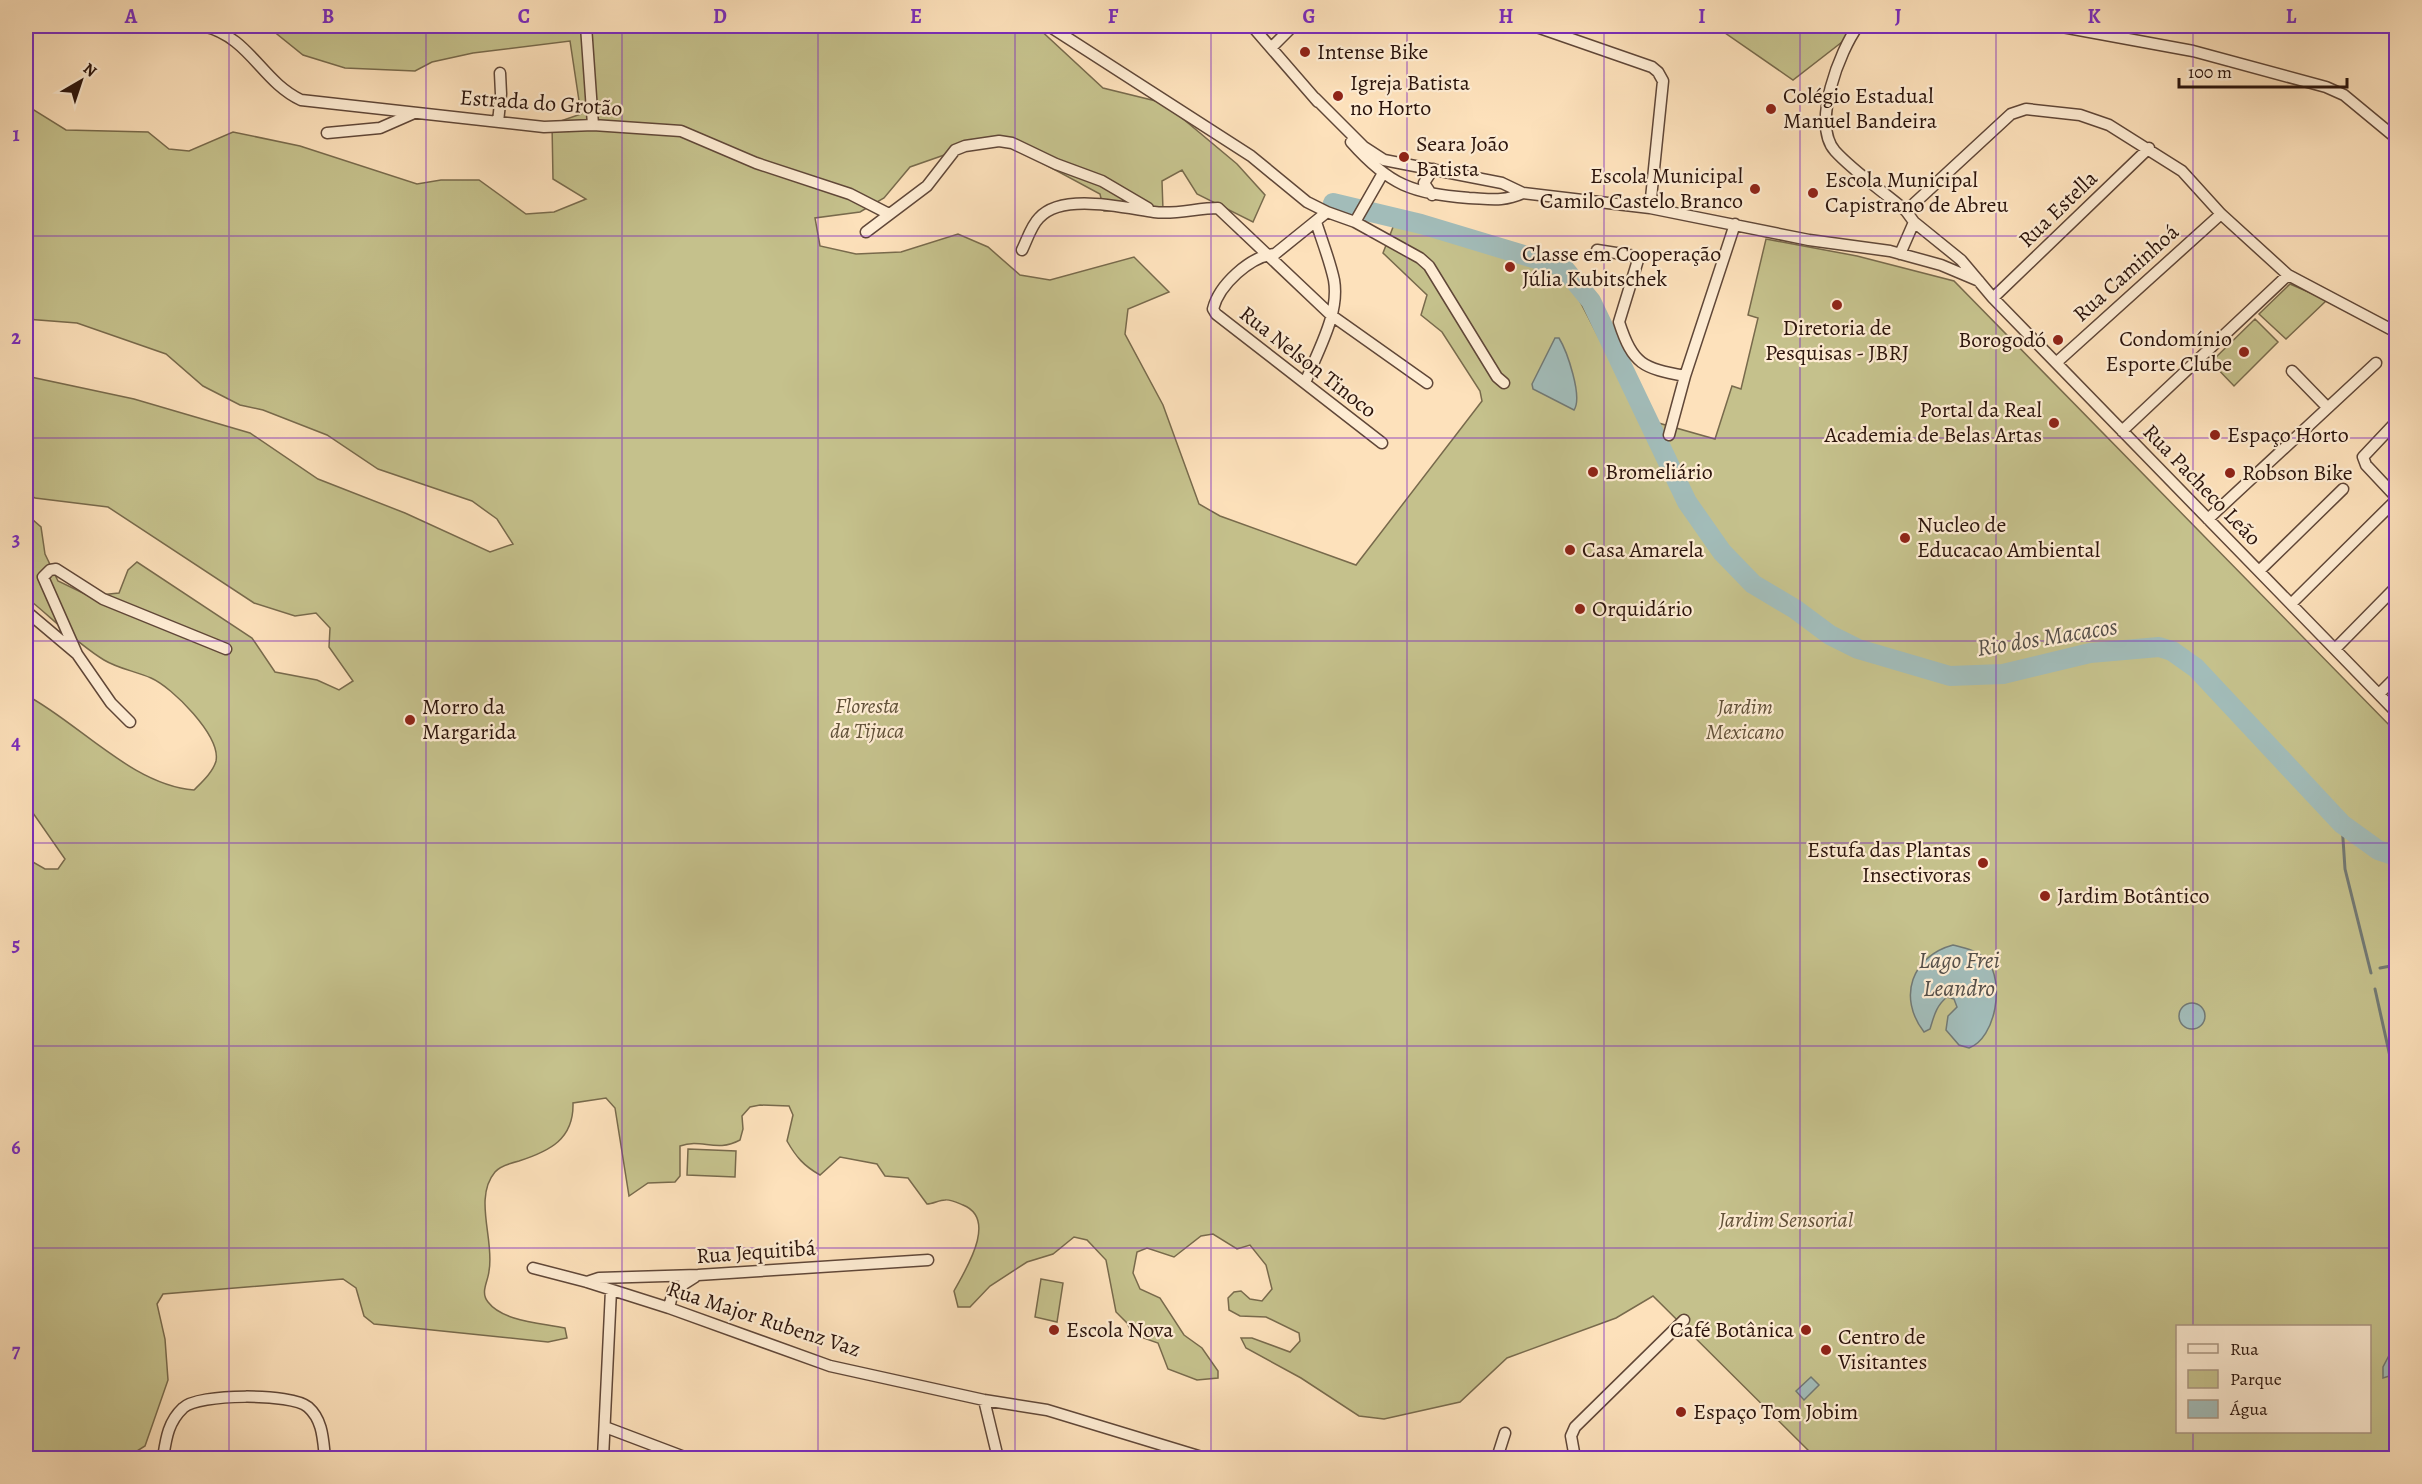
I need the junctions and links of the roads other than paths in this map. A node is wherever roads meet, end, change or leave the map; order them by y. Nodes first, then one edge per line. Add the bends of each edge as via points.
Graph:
1 (203, 26) edge
2 (586, 26) edge
3 (1049, 26) edge
4 (1251, 26) edge
5 (1293, 26) edge
6 (1534, 26) edge
7 (1858, 26) edge
8 (2057, 26) edge
9 (1272, 47) junction
10 (500, 73) dead end
11 (1315, 98) junction
12 (412, 114) junction
13 (498, 122) junction
14 (593, 125) junction
15 (327, 133) dead end
16 (2397, 138) edge
17 (2149, 148) junction
18 (1403, 165) junction
19 (1433, 169) junction
20 (1386, 175) junction
21 (1523, 193) junction
22 (1432, 195) junction
23 (1650, 208) junction
24 (1906, 211) junction
25 (1327, 212) junction
26 (1156, 213) junction
27 (2221, 213) junction
28 (889, 214) junction
29 (1316, 222) junction
30 (1355, 222) junction
31 (1914, 222) junction
32 (1735, 224) junction
33 (866, 232) dead end
34 (1022, 250) dead end
35 (1597, 250) dead end
36 (1266, 254) junction
37 (1900, 255) junction
38 (2288, 275) junction
39 (1983, 283) junction
40 (1994, 298) junction
41 (1331, 315) junction
42 (2397, 332) edge
43 (2057, 362) junction
44 (2376, 363) dead end
45 (2292, 371) dead end
46 (1685, 376) junction
47 (1427, 382) dead end
48 (1305, 383) junction
49 (1504, 383) dead end
50 (2327, 407) junction
51 (2397, 422) edge
52 (2122, 431) junction
53 (1668, 435) dead end
54 (1382, 443) dead end
55 (2343, 489) dead end
56 (2397, 499) edge
57 (2208, 519) junction
58 (2259, 571) junction
59 (2397, 587) edge
60 (2291, 604) junction
61 (26, 610) edge
62 (226, 649) dead end
63 (2335, 649) junction
64 (77, 654) junction
65 (2397, 677) edge
66 (2379, 694) junction
67 (2397, 712) edge
68 (130, 722) dead end
69 (928, 1260) dead end
70 (532, 1268) dead end
71 (699, 1275) junction
72 (586, 1282) junction
73 (611, 1290) junction
74 (669, 1308) junction
75 (1684, 1320) dead end
76 (984, 1400) junction
77 (605, 1427) junction
78 (1505, 1433) dead end
79 (163, 1458) edge
80 (325, 1458) edge
81 (603, 1458) edge
82 (687, 1458) edge
83 (998, 1458) edge
84 (1205, 1458) edge
85 (1497, 1458) edge
86 (1575, 1458) edge

1 - 12 street, Estrada do Grotão via 230,36 279,86 301,100
2 - 14 street
3 - 25 street via 1251,156 1307,202
4 - 9 street
5 - 9 street
6 - 23 street via 1658,72 1663,81
7 - 24 street, Rua Pacheco Leão via 1845,46 1829,95 1829,142
8 - 16 street via 2193,51 2326,87 2344,95
9 - 11 street
10 - 13 street
11 - 18 street via 1364,147 1383,160
11 - 20 street via 1369,162
12 - 13 street, Estrada do Grotão
12 - 15 street via 380,128
13 - 14 street, Estrada do Grotão via 544,127
14 - 28 street, Estrada do Grotão via 686,132 756,163 850,194
17 - 24 street via 2080,115 2026,109 1999,123
17 - 27 street via 2182,171
17 - 40 street, Rua Estella
18 - 19 street
18 - 20 street
19 - 21 street via 1502,183
19 - 22 street via 1425,183
20 - 22 street
20 - 30 street
21 - 22 street via 1506,200
21 - 23 street
23 - 32 street
24 - 31 street, Rua Pacheco Leão
25 - 29 street
25 - 30 street
26 - 28 street via 1102,181 999,141 955,150 927,186
26 - 34 street via 1109,204 1048,210 1038,218
26 - 36 street via 1218,208
27 - 38 street
27 - 43 street, Rua Caminhoá
28 - 33 street
29 - 36 street via 1275,254
29 - 41 street via 1334,281
30 - 49 street via 1429,266
31 - 37 street
31 - 39 street, Rua Pacheco Leão
32 - 37 street
32 - 46 street
35 - 46 street via 1635,256 1638,260 1619,322 1633,355 1647,368
36 - 41 street
36 - 48 street, Rua Nelson Tinoco via 1233,278 1213,309
37 - 39 street via 1941,265
38 - 42 street
38 - 52 street
39 - 40 street, Rua Pacheco Leão
40 - 43 street, Rua Pacheco Leão
41 - 47 street
41 - 48 street
43 - 52 street, Rua Pacheco Leão
44 - 50 street
45 - 50 street
46 - 53 street
48 - 54 street, Rua Nelson Tinoco
50 - 57 street
51 - 56 street via 2363,457
52 - 57 street, Rua Pacheco Leão
55 - 58 street
56 - 60 street
57 - 58 street, Rua Pacheco Leão
58 - 60 street, Rua Pacheco Leão
59 - 63 street
60 - 63 street, Rua Pacheco Leão
61 - 64 street
62 - 64 street via 117,606 56,569 50,570 43,578 44,585
63 - 66 street, Rua Pacheco Leão
64 - 68 street via 111,703
65 - 66 street
66 - 67 street, Rua Pacheco Leão
69 - 71 street, Rua Jequitibá
70 - 72 street, Rua Major Rubenz Vaz
71 - 72 street, Rua Jequitibá via 599,1278
71 - 74 street via 673,1291
72 - 73 street, Rua Major Rubenz Vaz
73 - 74 street, Rua Major Rubenz Vaz
73 - 77 street
74 - 76 street, Rua Major Rubenz Vaz via 830,1366
75 - 86 street via 1575,1427 1571,1436
76 - 83 street
76 - 84 street, Rua Major Rubenz Vaz via 1047,1410
77 - 81 street
77 - 82 street
78 - 85 street
79 - 80 street via 167,1432 184,1406 199,1401 282,1397 301,1402 319,1421

